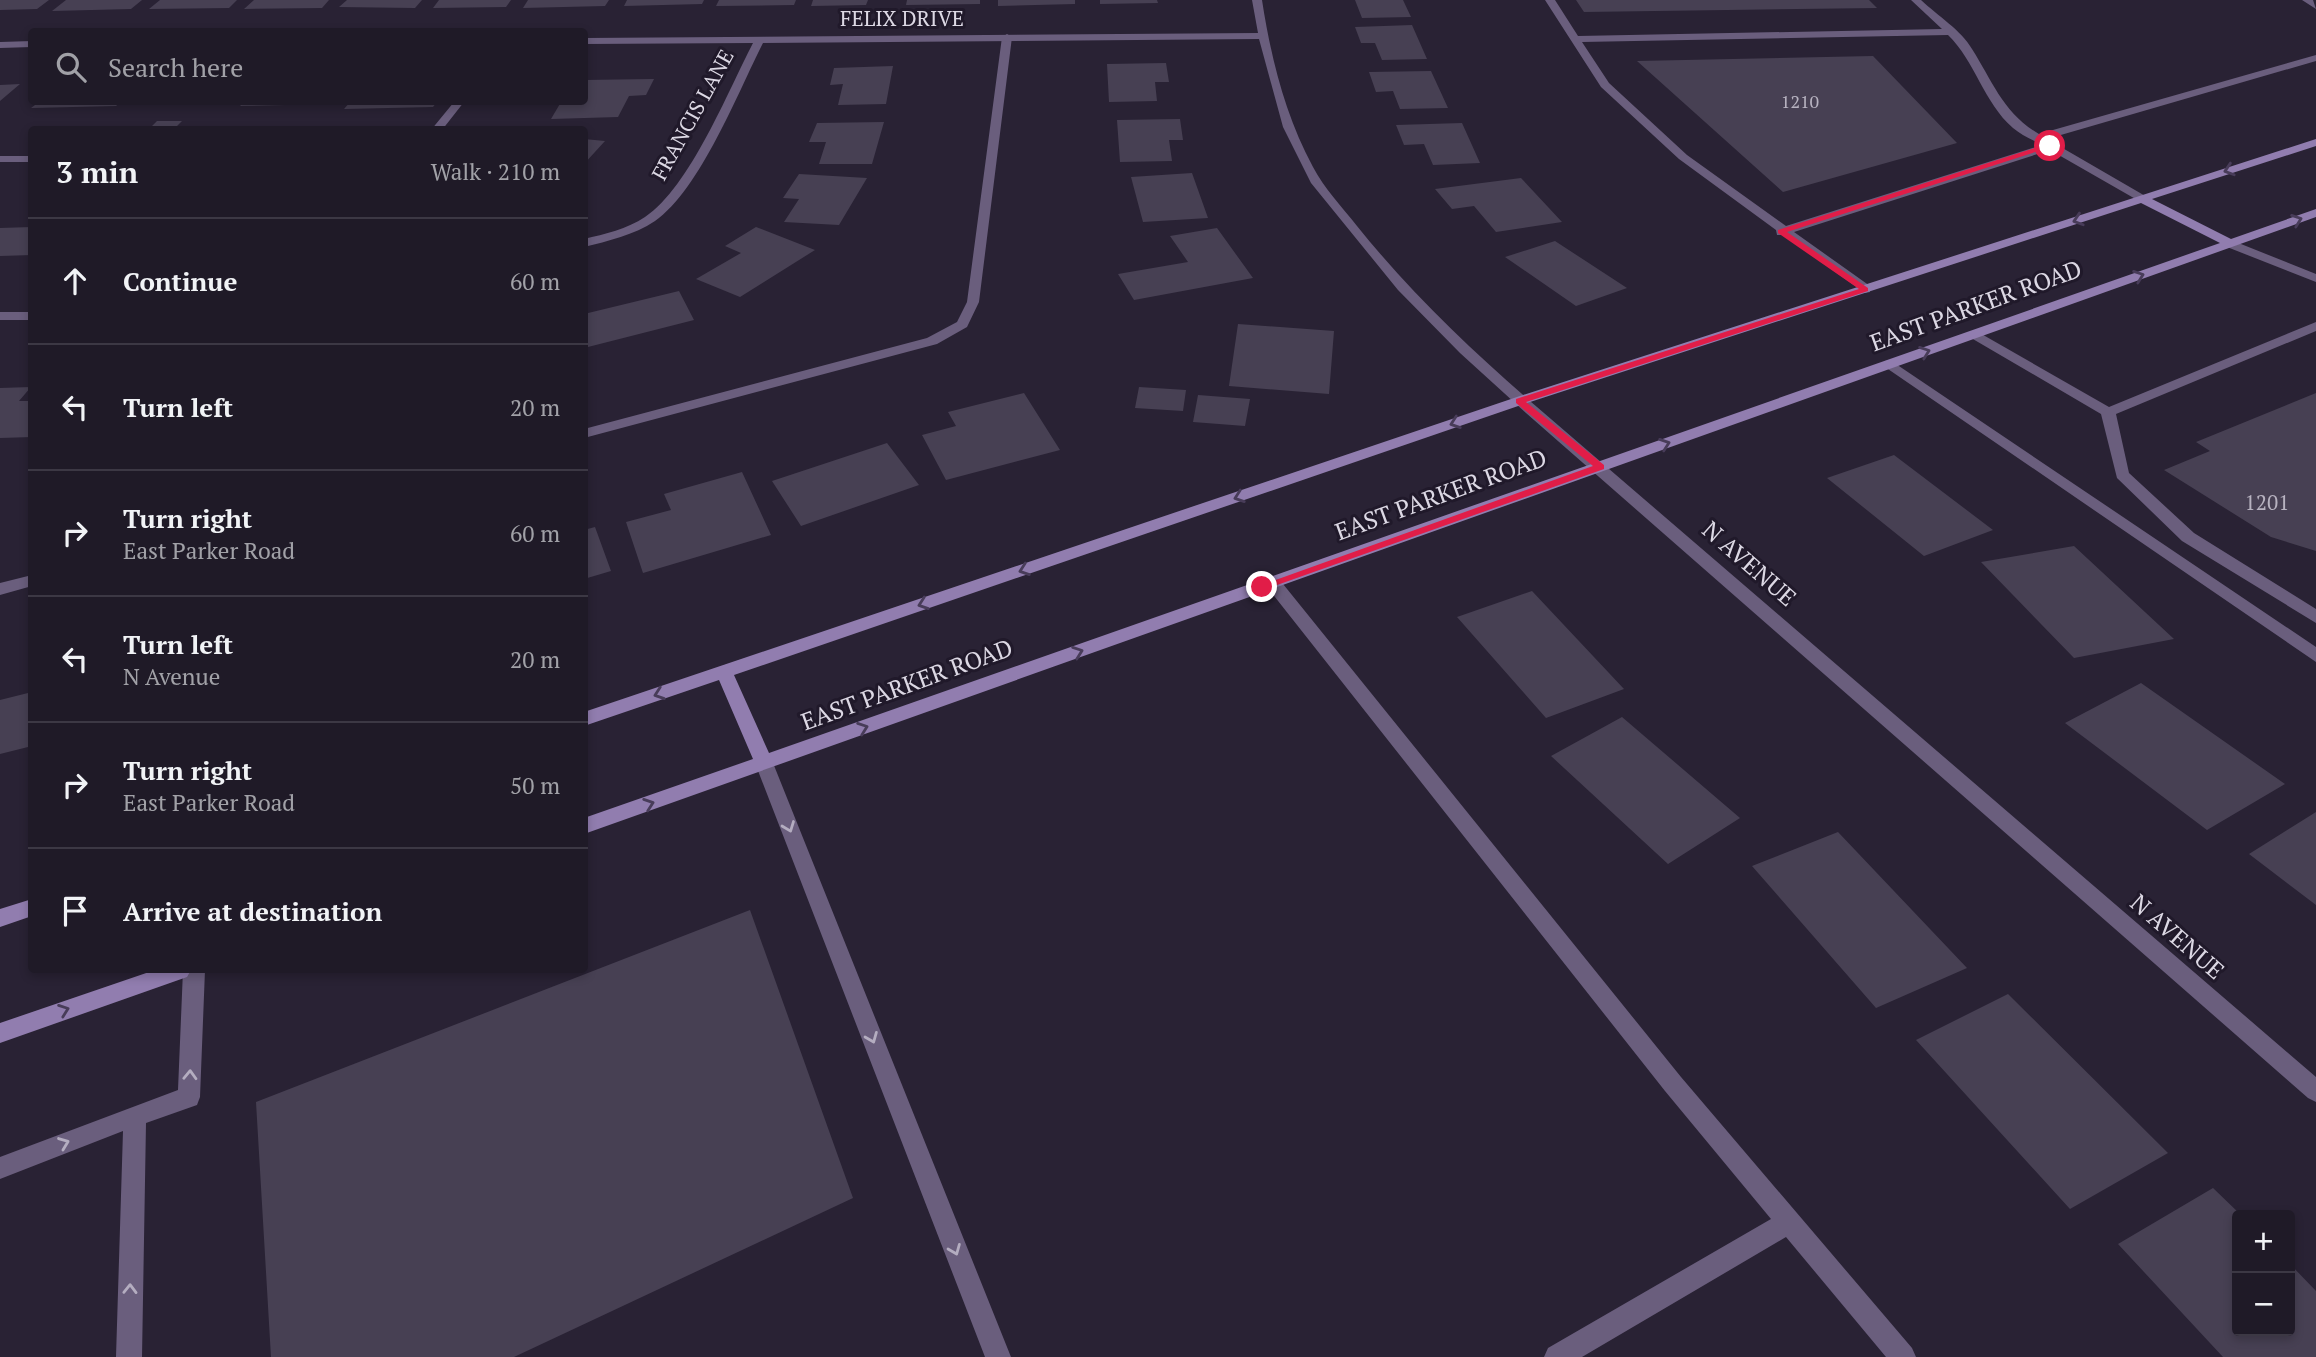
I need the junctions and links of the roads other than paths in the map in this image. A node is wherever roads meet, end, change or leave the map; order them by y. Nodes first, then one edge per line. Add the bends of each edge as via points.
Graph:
1 (1257, 0) edge
2 (1550, 0) edge
3 (1916, 0) edge
4 (2307, 0) edge
5 (2316, 6) edge
6 (1952, 32) junction
7 (1262, 36) junction
8 (1007, 37) junction
9 (760, 39) junction
10 (1573, 39) junction
11 (588, 41) edge
12 (28, 44) edge
13 (0, 45) edge
14 (2316, 58) edge
15 (457, 105) edge
16 (439, 126) edge
17 (2038, 138) junction
18 (2316, 142) edge
19 (2050, 146) junction
20 (0, 159) edge
21 (28, 159) edge
22 (2143, 199) junction
23 (2316, 214) edge
24 (1781, 232) junction
25 (588, 242) edge
26 (2231, 244) junction
27 (2316, 278) edge
28 (1865, 289) junction
29 (0, 316) edge
30 (28, 316) edge
31 (2316, 326) edge
32 (1973, 335) junction
33 (1890, 365) junction
34 (1519, 401) junction
35 (2108, 412) junction
36 (588, 432) edge
37 (1600, 467) junction
38 (28, 581) edge
39 (1273, 583) junction
40 (0, 589) edge
41 (2316, 617) edge
42 (2316, 656) edge
43 (724, 671) junction
44 (588, 718) edge
45 (764, 763) junction
46 (588, 826) edge
47 (28, 908) edge
48 (0, 918) edge
49 (171, 973) edge
50 (194, 973) edge
51 (0, 1033) edge
52 (2316, 1091) edge
53 (135, 1116) junction
54 (0, 1168) edge
55 (1789, 1222) junction
56 (129, 1357) edge
57 (998, 1357) edge
58 (1557, 1357) edge
59 (1903, 1357) edge

1 - 7 street, N AVENUE
2 - 10 street
3 - 6 street
4 - 5 street
6 - 10 street
6 - 17 street via 2017,126
7 - 8 street, FELIX DRIVE
7 - 34 street, N AVENUE via 1282,110 1308,170 1371,253 1444,331
8 - 9 street, FELIX DRIVE
8 - 36 street via 973,302 962,324 932,341
9 - 11 street, FELIX DRIVE
9 - 25 street, FRANCIS LANE via 681,187 657,214
10 - 24 street via 1614,94 1682,157
12 - 13 street
14 - 17 street
15 - 16 street
17 - 19 street
18 -> 22 main road, EAST PARKER ROAD
19 - 22 street
19 - 24 street
20 - 21 street
22 - 26 main road
22 -> 28 main road, EAST PARKER ROAD
26 -> 23 main road, EAST PARKER ROAD
24 - 28 street
26 - 27 street
32 -> 26 main road, EAST PARKER ROAD
28 - 34 main road, EAST PARKER ROAD
29 - 30 street
31 - 35 street
33 -> 32 main road, EAST PARKER ROAD
32 - 35 street
37 -> 33 main road, EAST PARKER ROAD
33 - 42 street
34 - 37 street, N AVENUE
34 -> 43 main road, EAST PARKER ROAD
35 - 41 street via 2122,475 2188,537
37 - 39 main road, EAST PARKER ROAD
37 - 52 street, N AVENUE
38 - 40 street
45 -> 39 main road, EAST PARKER ROAD
39 - 55 street via 1673,1084
43 -> 44 main road, EAST PARKER ROAD
43 - 45 main road
46 -> 45 main road, EAST PARKER ROAD
45 -> 57 street
47 - 48 main road
51 -> 49 main road
53 -> 50 street via 189,1097
54 -> 53 street
56 -> 53 street
55 - 58 street
55 - 59 street

